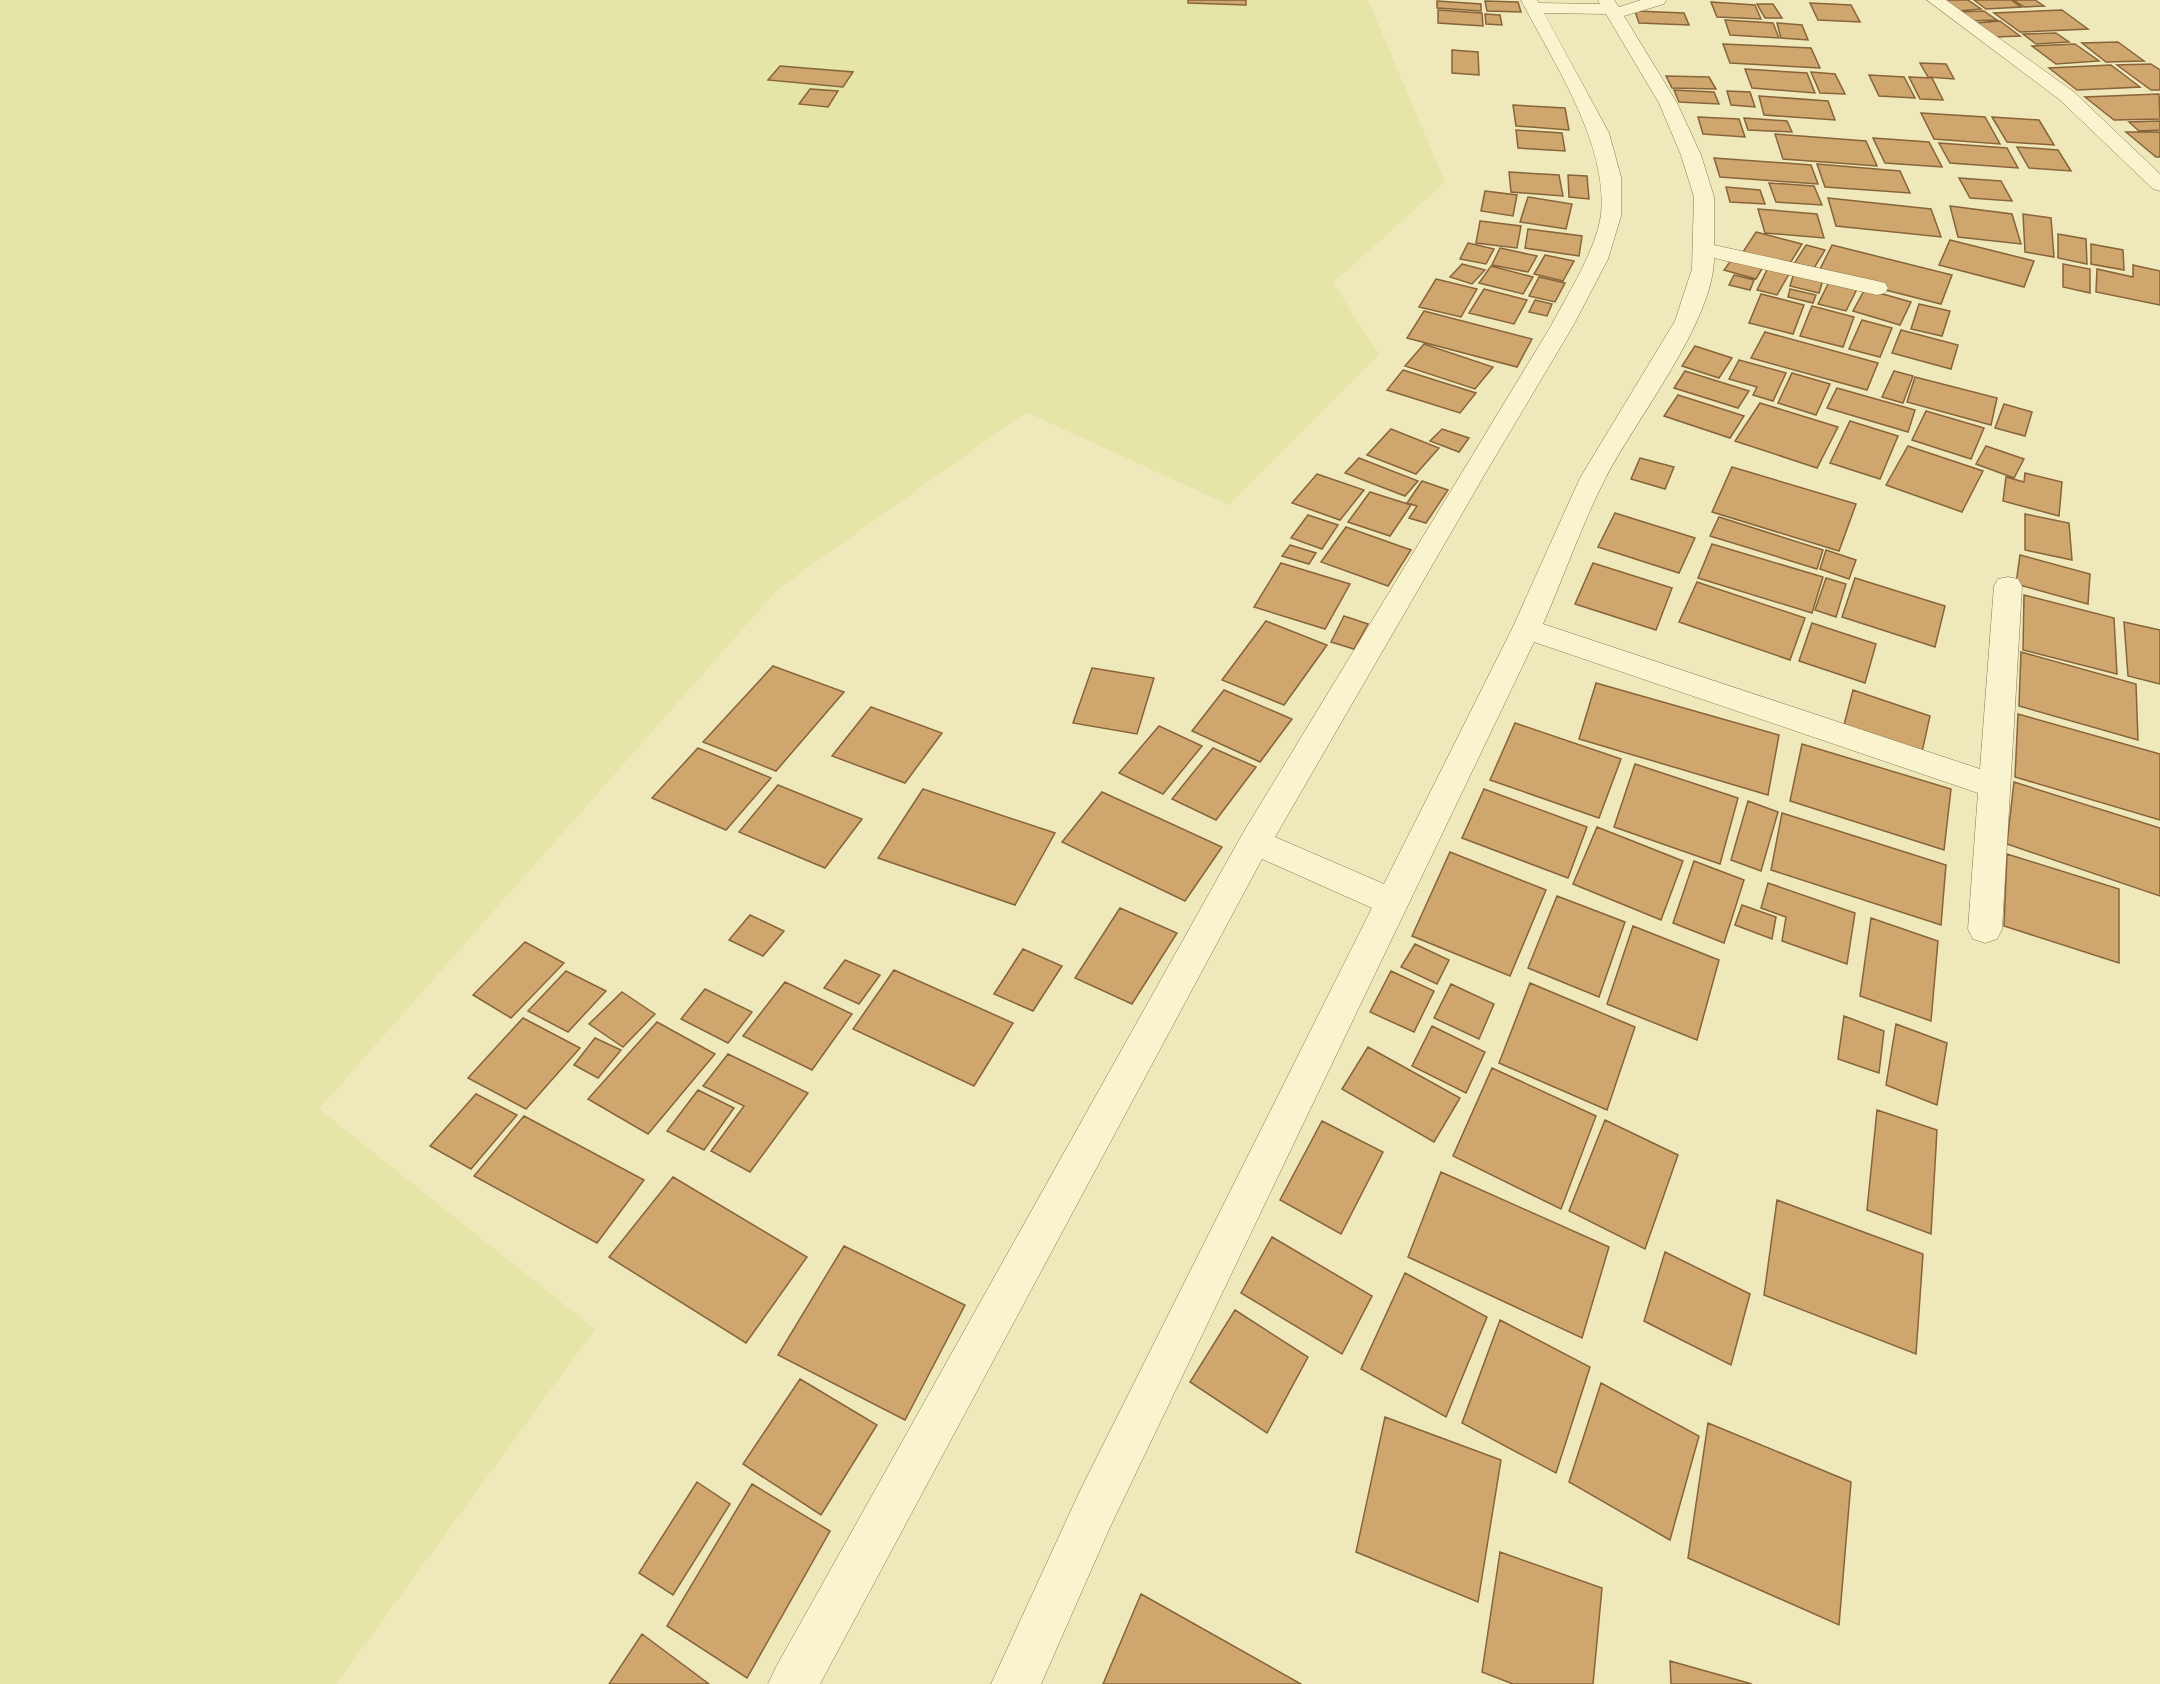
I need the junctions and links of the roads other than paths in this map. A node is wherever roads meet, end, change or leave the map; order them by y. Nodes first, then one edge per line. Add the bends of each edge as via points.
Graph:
1 (1658, 0) edge
2 (1935, 0) edge
3 (1537, 5) edge
4 (1604, 8) edge
5 (2160, 185) edge
6 (1704, 249) junction
7 (1877, 288) dead end
8 (2008, 586) dead end
9 (1526, 629) junction
10 (1995, 786) junction
11 (1267, 847) junction
12 (1392, 902) junction
13 (1985, 929) dead end
14 (794, 1684) edge
15 (1016, 1684) edge

1 - 4 street
2 - 5 street via 2067,96
3 - 4 street
3 - 11 street via 1599,134 1611,177 1611,216 1597,259 1562,326 1476,467
4 - 6 street via 1668,103 1691,155 1704,197
6 - 7 street
6 - 9 street via 1703,269 1686,321 1593,478
8 - 10 street
9 - 10 street
9 - 12 street
10 - 13 street
11 - 12 street
11 - 14 street
12 - 15 street via 1095,1509

